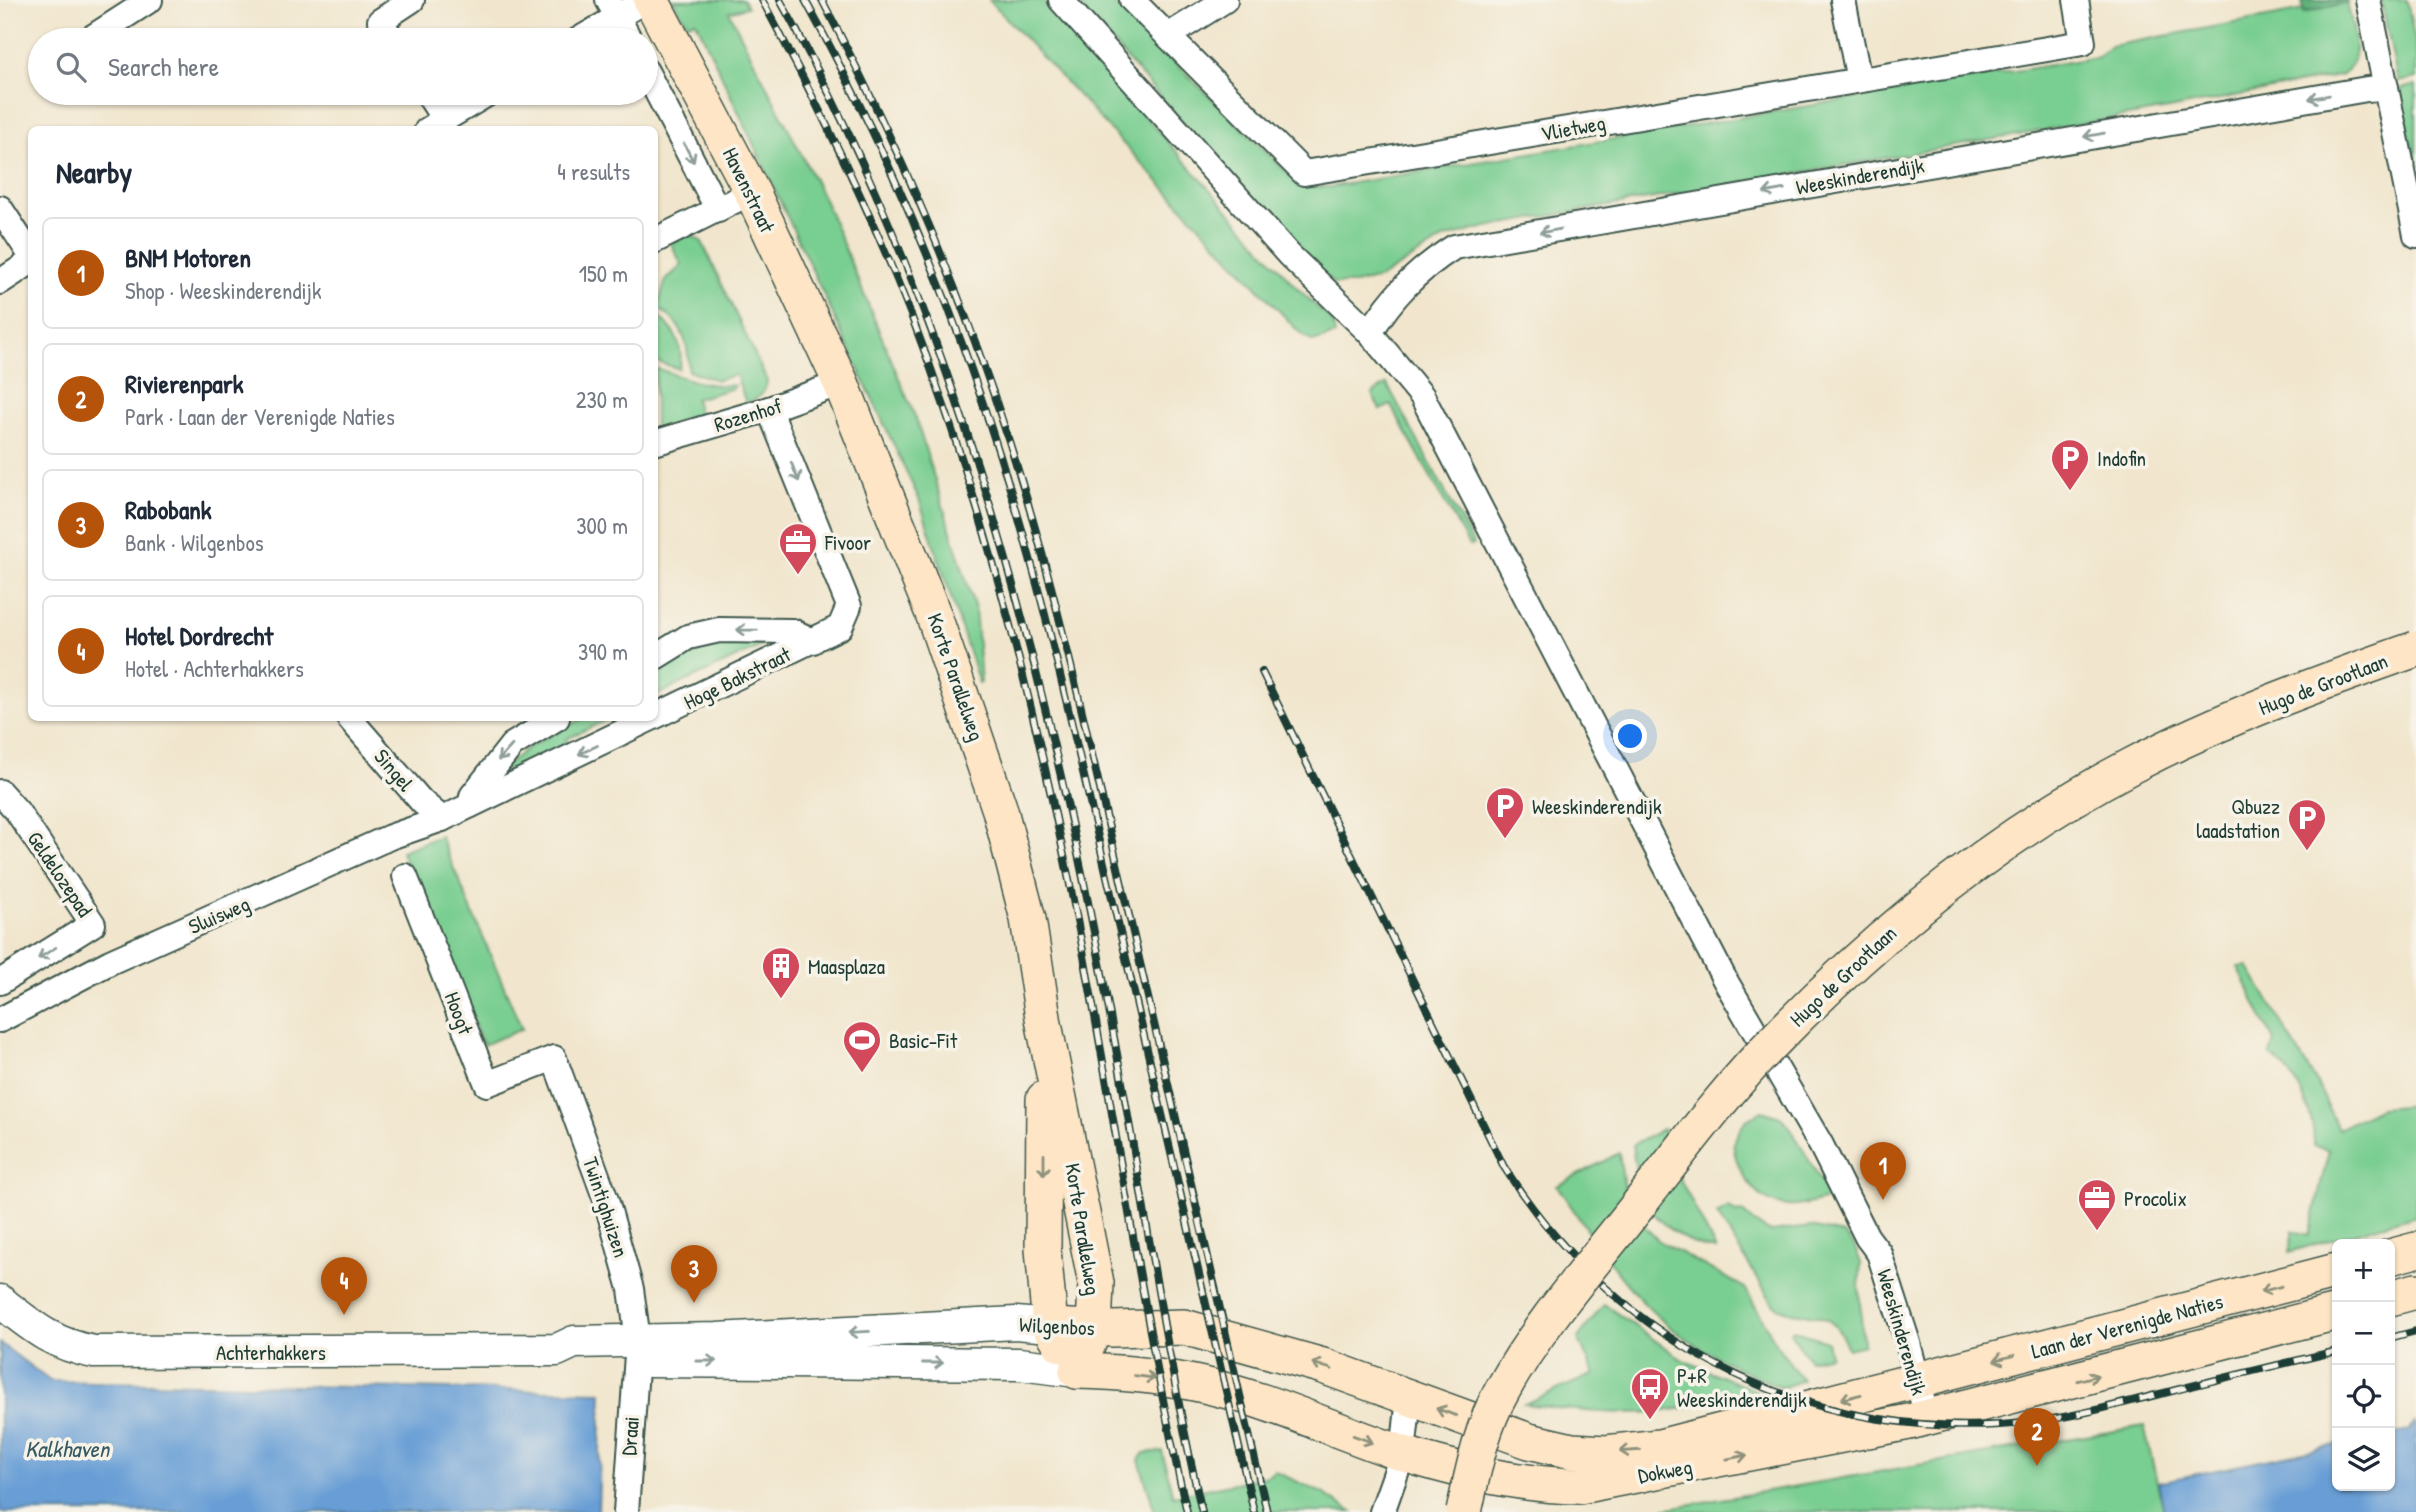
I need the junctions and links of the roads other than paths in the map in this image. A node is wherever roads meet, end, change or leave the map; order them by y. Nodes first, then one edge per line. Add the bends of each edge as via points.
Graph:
1 (150, 0) edge
2 (412, 0) edge
3 (648, 0) edge
4 (1061, 0) edge
5 (1132, 0) edge
6 (1225, 0) edge
7 (1843, 0) edge
8 (2076, 0) edge
9 (2368, 0) edge
10 (609, 14) edge
11 (107, 28) edge
12 (385, 28) edge
13 (592, 28) edge
14 (620, 28) edge
15 (1168, 36) junction
16 (1859, 80) junction
17 (2386, 88) junction
18 (658, 94) edge
19 (430, 105) edge
20 (468, 105) edge
21 (436, 124) edge
22 (751, 192) junction
23 (0, 208) edge
24 (718, 210) junction
25 (2416, 235) edge
26 (658, 239) edge
27 (28, 253) edge
28 (28, 262) edge
29 (0, 282) edge
30 (1370, 333) junction
31 (841, 383) junction
32 (769, 409) junction
33 (658, 442) edge
34 (813, 641) junction
35 (2416, 649) edge
36 (658, 656) edge
37 (658, 715) edge
38 (352, 721) edge
39 (552, 721) edge
40 (646, 721) edge
41 (0, 792) edge
42 (471, 805) junction
43 (442, 819) junction
44 (405, 876) dead end
45 (0, 982) edge
46 (0, 1020) edge
47 (1044, 1024) junction
48 (554, 1058) joint
49 (2416, 1250) edge
50 (2395, 1256) edge
51 (2332, 1272) edge
52 (2416, 1291) edge
53 (2395, 1297) edge
54 (0, 1301) edge
55 (2332, 1313) edge
56 (1050, 1326) junction
57 (1094, 1329) junction
58 (638, 1350) junction
59 (1077, 1371) junction
60 (1917, 1381) junction
61 (1409, 1398) junction
62 (1927, 1418) junction
63 (1403, 1453) junction
64 (625, 1512) edge
65 (1382, 1512) edge
66 (1464, 1512) edge

1 - 11 street
2 - 12 street via 380,21
3 - 10 street
3 - 22 main road, Havenstraat
4 - 30 street, Weeskinderendijk via 1289,255
5 - 15 street, Vlietweg
6 - 15 street
7 - 16 street
8 - 16 street, Vlietweg via 2083,43
9 - 17 street
10 - 13 street
10 - 14 street
15 - 16 street, Vlietweg via 1304,173
17 - 25 street
17 -> 30 street, Weeskinderendijk via 1454,247 1410,280 1387,304
18 -> 24 street, Havenstraat
19 - 21 street
20 - 21 street
22 - 24 street
22 - 31 main road, Havenstraat
23 - 27 street
24 - 26 street
28 - 29 street
30 - 60 street, Weeskinderendijk via 1422,396 1725,980 1879,1253
31 - 32 street, Rozenhof
31 - 47 main road, Korte Parallelweg via 969,712 1028,919
32 - 33 street, Rozenhof
32 -> 34 street, Hoge Bakstraat via 849,606 840,626
34 -> 36 street, Hoge Bakstraat via 792,631 719,630 688,638
34 -> 37 street, Hoge Bakstraat
35 - 66 main road, Hugo de Grootlaan, bridge via 2226,721 2068,802 1924,903 1840,975 1706,1117 1549,1319 1501,1392 1476,1456
38 - 43 street, Singel via 422,803
39 -> 42 street via 512,745 471,796
40 -> 42 street, Hoge Bakstraat
41 -> 45 street, Geldelozepad via 93,924
42 - 43 street, Hoge Bakstraat
43 - 46 street, Sluisweg via 390,837 110,962
44 - 48 street, Hoogt via 487,1084
47 -> 56 main road, Korte Parallelweg via 1043,1249
47 - 57 main road, Korte Parallelweg via 1096,1283
48 - 58 street, Twintighuizen via 606,1200 631,1289
49 - 50 main road
51 -> 60 main road, Laan der Verenigde Naties
52 - 53 main road
54 - 58 street, Achterhakkers via 46,1338 94,1352 556,1350 576,1359
62 -> 55 main road, Laan der Verenigde Naties
56 - 57 main road, Wilgenbos
56 -> 58 street, Wilgenbos via 1016,1323 717,1339
56 - 59 main road, Korte Parallelweg
57 - 59 main road, Korte Parallelweg
61 -> 57 main road, Wilgenbos via 1323,1366 1184,1327
58 -> 59 street, Wilgenbos via 1019,1364
58 - 64 street, Draai
59 -> 63 main road, Wilgenbos via 1195,1383
60 -> 61 main road, Dokweg via 1660,1447 1606,1453 1529,1441
60 - 62 street, Weeskinderendijk
61 - 63 street
63 -> 62 main road, Dokweg via 1485,1475 1579,1486
63 - 65 street

